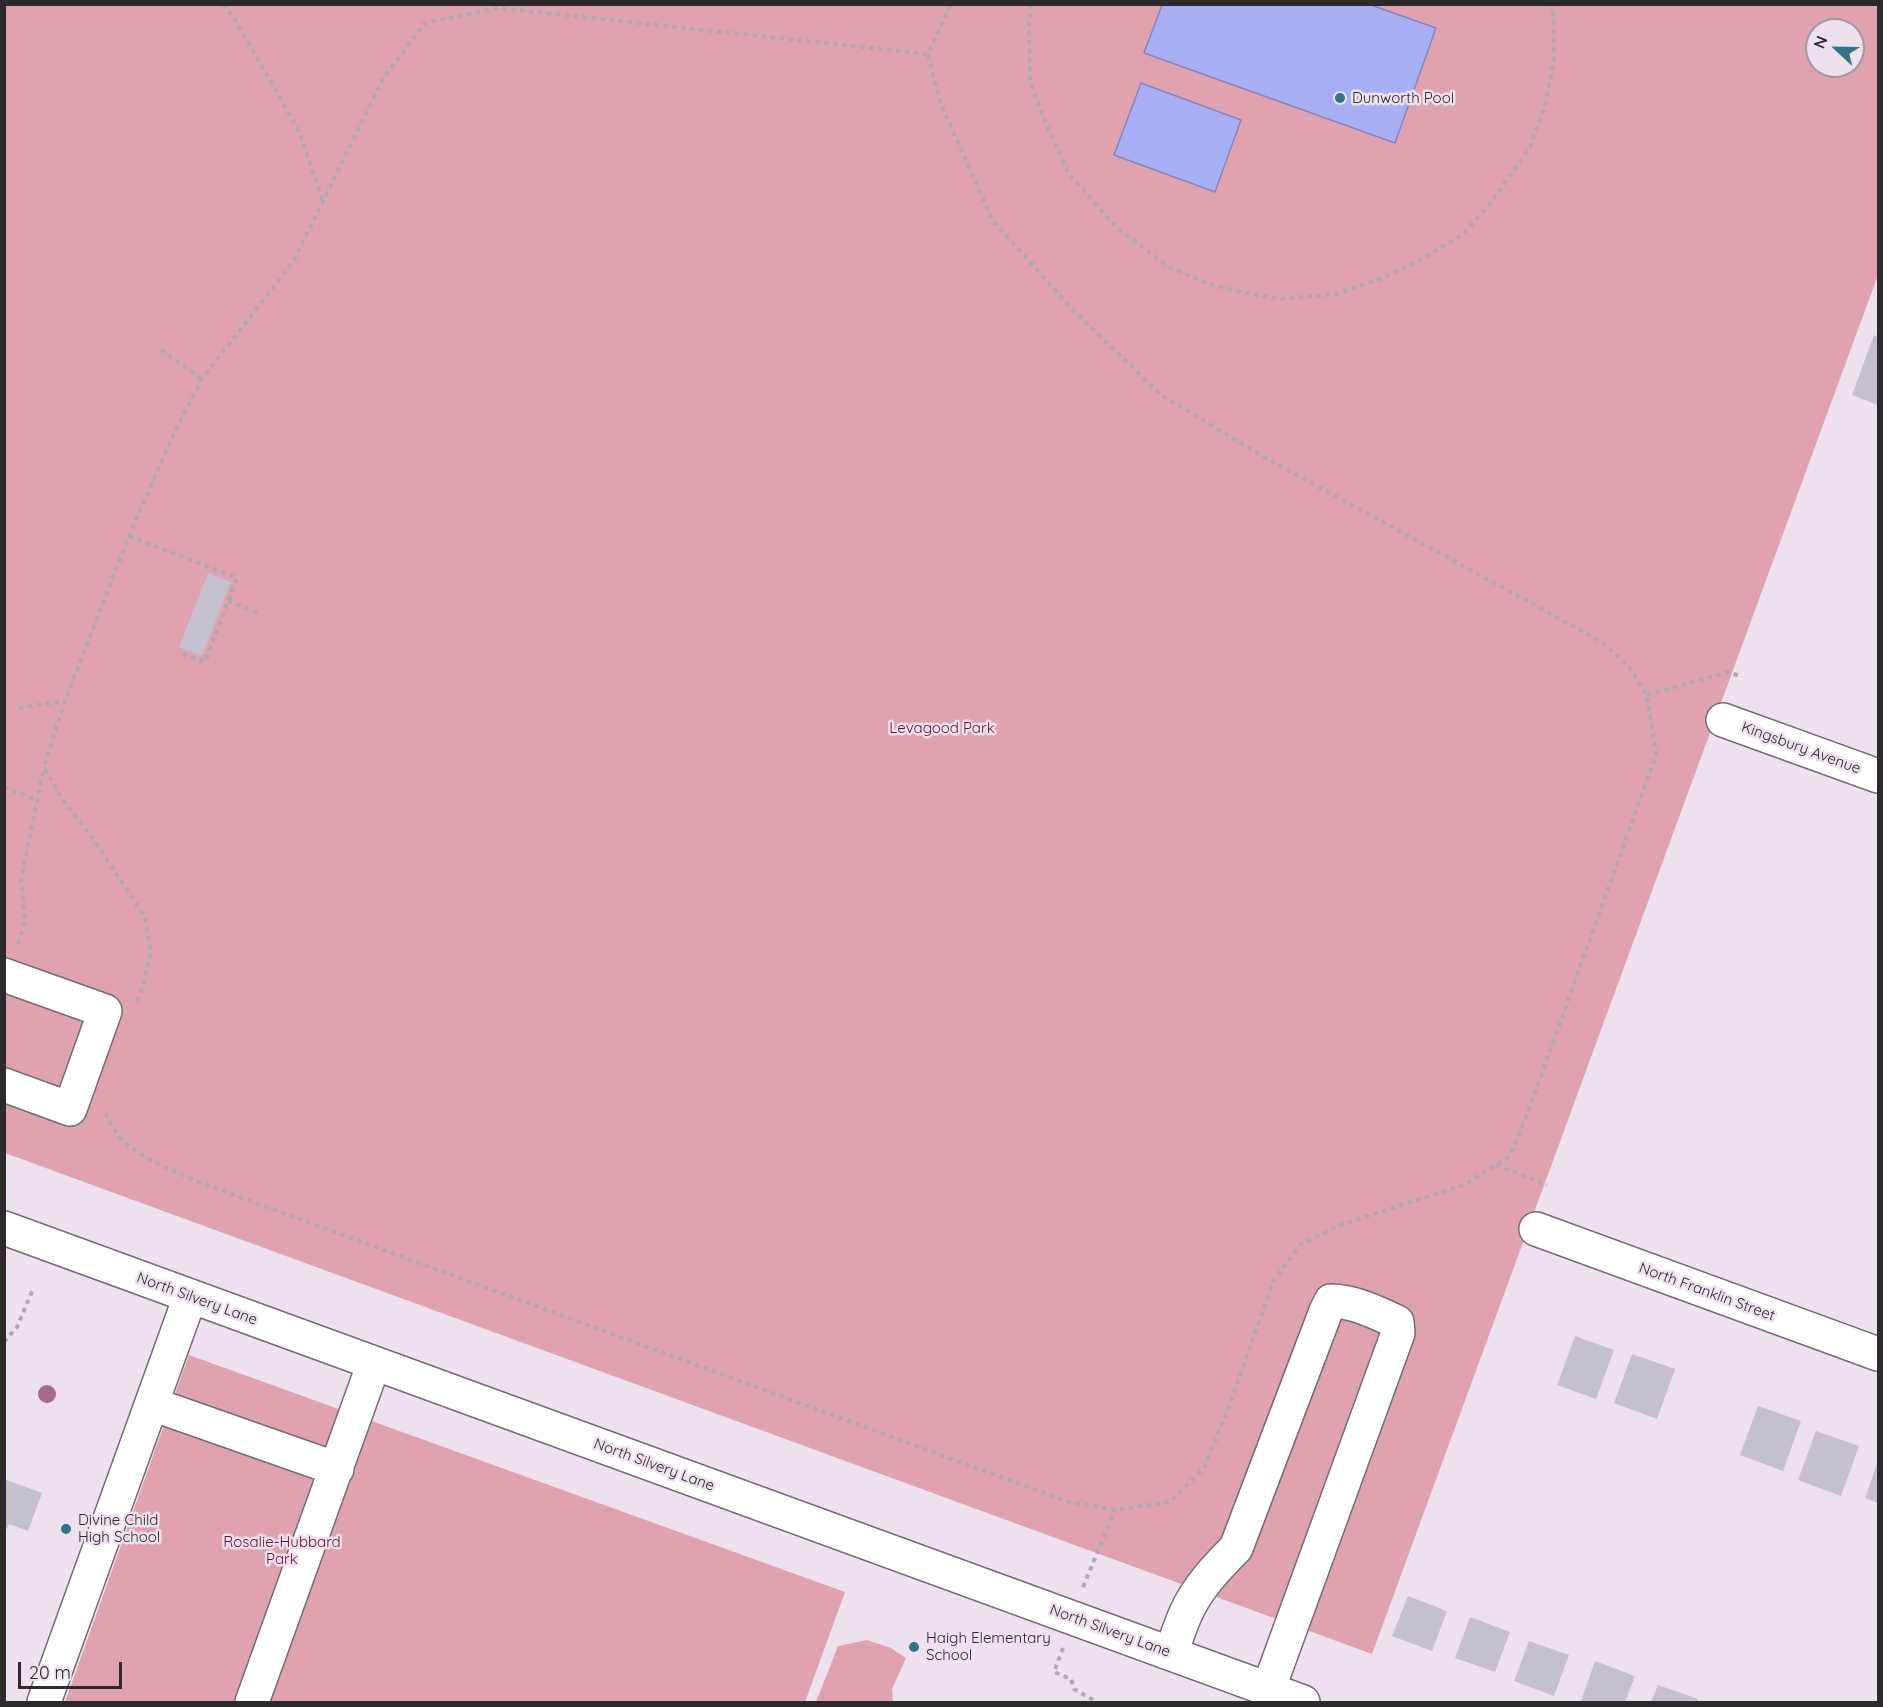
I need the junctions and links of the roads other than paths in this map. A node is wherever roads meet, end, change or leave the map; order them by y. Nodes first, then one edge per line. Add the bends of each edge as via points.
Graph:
1 (1723, 720) dead end
2 (1878, 776) edge
3 (5, 975) edge
4 (4, 1085) edge
5 (4, 1228) edge
6 (1536, 1229) dead end
7 (190, 1297) junction
8 (1878, 1354) edge
9 (374, 1363) junction
10 (152, 1404) junction
11 (337, 1469) junction
12 (1171, 1653) junction
13 (1268, 1690) junction
14 (44, 1702) edge
15 (252, 1702) edge
16 (1303, 1702) edge

1 - 2 street, Kingsbury Avenue
3 - 4 street via 105,1011 70,1109
5 - 7 street, North Silvery Lane
6 - 8 street, North Franklin Street
7 - 9 street, North Silvery Lane
7 - 10 street
9 - 11 street
9 - 12 street, North Silvery Lane
10 - 11 street
10 - 14 street
11 - 15 street
12 - 13 street, North Silvery Lane
12 - 13 street via 1194,1599 1236,1548 1331,1301 1342,1301 1385,1317 1397,1322 1398,1334
13 - 16 street, North Silvery Lane

